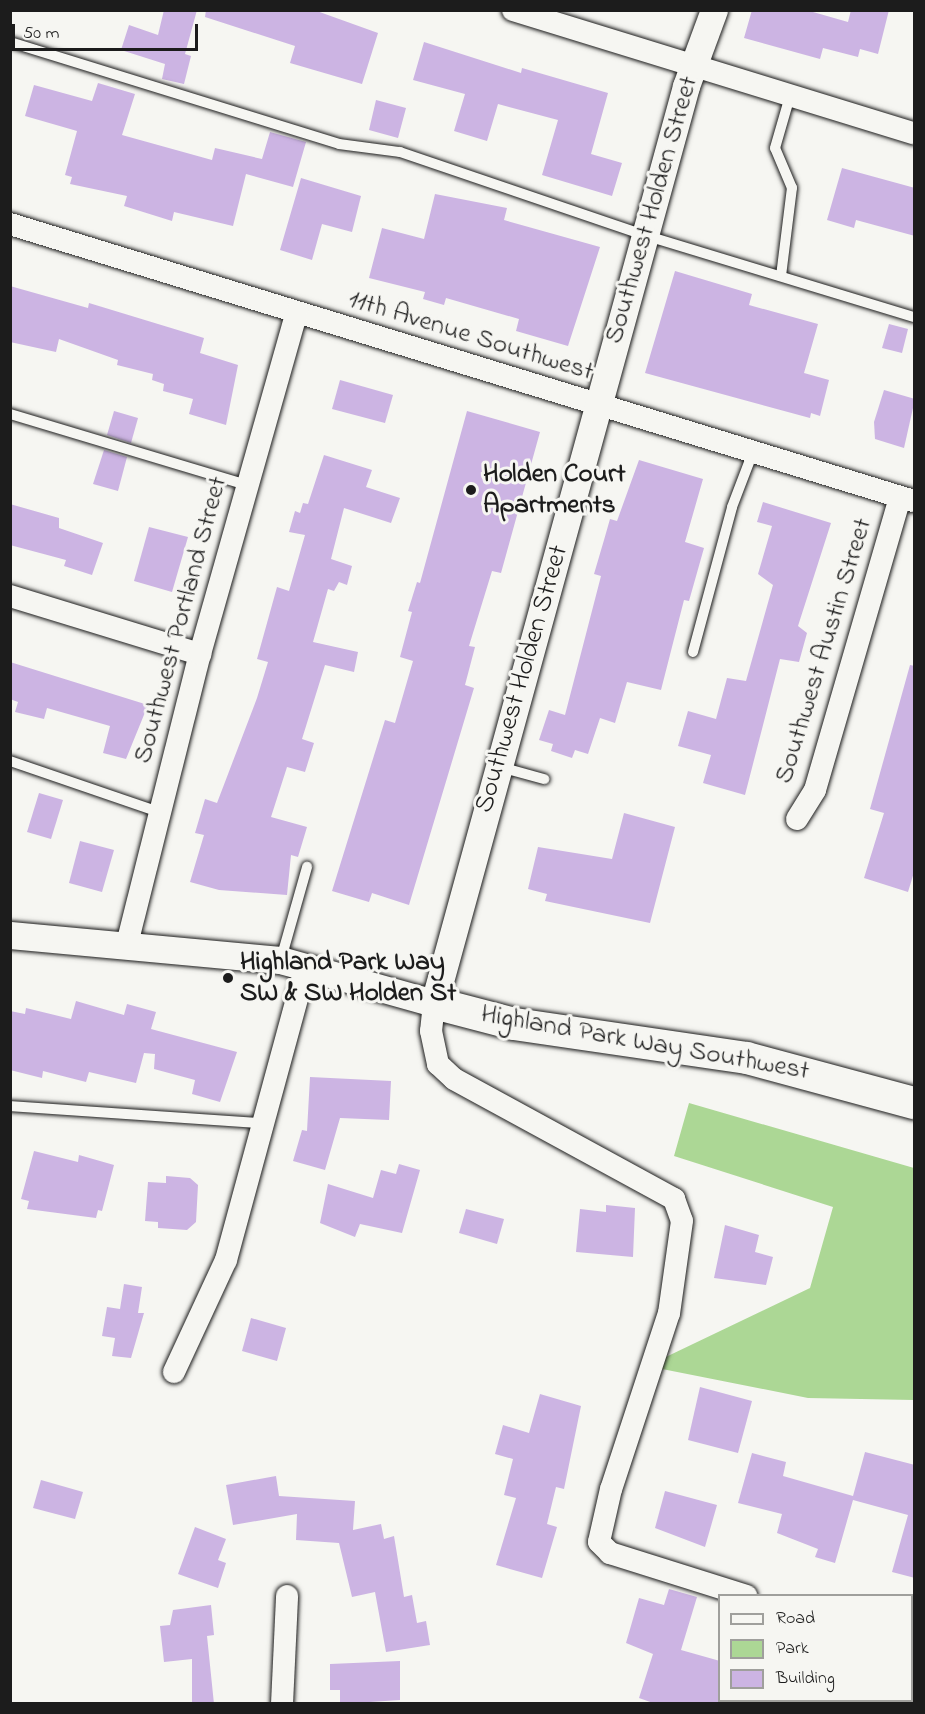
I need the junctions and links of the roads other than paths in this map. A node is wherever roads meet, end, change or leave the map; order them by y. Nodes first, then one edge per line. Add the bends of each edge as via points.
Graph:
1 (513, 10) edge
2 (714, 10) edge
3 (10, 42) edge
4 (692, 65) junction
5 (790, 96) junction
6 (915, 133) edge
7 (10, 224) edge
8 (644, 235) junction
9 (781, 276) junction
10 (297, 312) junction
11 (915, 317) edge
12 (598, 404) junction
13 (10, 414) edge
14 (753, 452) junction
15 (246, 485) junction
16 (907, 499) edge
17 (10, 596) edge
18 (693, 652) dead end
19 (200, 654) junction
20 (10, 761) edge
21 (497, 766) junction
22 (544, 779) dead end
23 (159, 812) junction
24 (797, 819) dead end
25 (307, 867) dead end
26 (10, 935) edge
27 (127, 944) junction
28 (293, 963) junction
29 (434, 1003) junction
30 (915, 1103) edge
31 (10, 1106) edge
32 (260, 1123) junction
33 (174, 1372) dead end
34 (740, 1594) edge
35 (287, 1596) dead end
36 (282, 1704) edge

1 - 4 street
2 - 4 street, Southwest Holden Street
3 - 8 lane via 339,144 400,152
4 - 5 street
4 - 8 street, Southwest Holden Street
5 - 6 street
5 - 9 lane via 775,148 792,188
7 - 10 street, 11th Avenue Southwest
8 - 9 lane
8 - 12 street, Southwest Holden Street
9 - 11 lane
10 - 12 street, 11th Avenue Southwest
10 - 15 street, Southwest Portland Street
12 - 14 street, 11th Avenue Southwest
12 - 21 street, Southwest Holden Street
13 - 15 lane
14 - 16 street, 11th Avenue Southwest
14 - 18 lane via 732,507
15 - 19 street, Southwest Portland Street
16 - 24 street, Southwest Austin Street via 815,790
17 - 19 street
19 - 23 street, Southwest Portland Street
20 - 23 lane
21 - 22 lane
21 - 29 street, Southwest Holden Street
23 - 27 street, Southwest Portland Street
25 - 28 lane
26 - 27 street, Highland Park Way Southwest
27 - 28 street, Highland Park Way Southwest
28 - 29 street, Highland Park Way Southwest
28 - 32 street
29 - 30 main road, Highland Park Way Southwest via 514,1024 747,1058
29 - 34 street via 431,1031 438,1064 454,1079 674,1200 682,1221 669,1313 610,1490 598,1542 610,1553
31 - 32 lane
32 - 33 street via 226,1260
35 - 36 street

